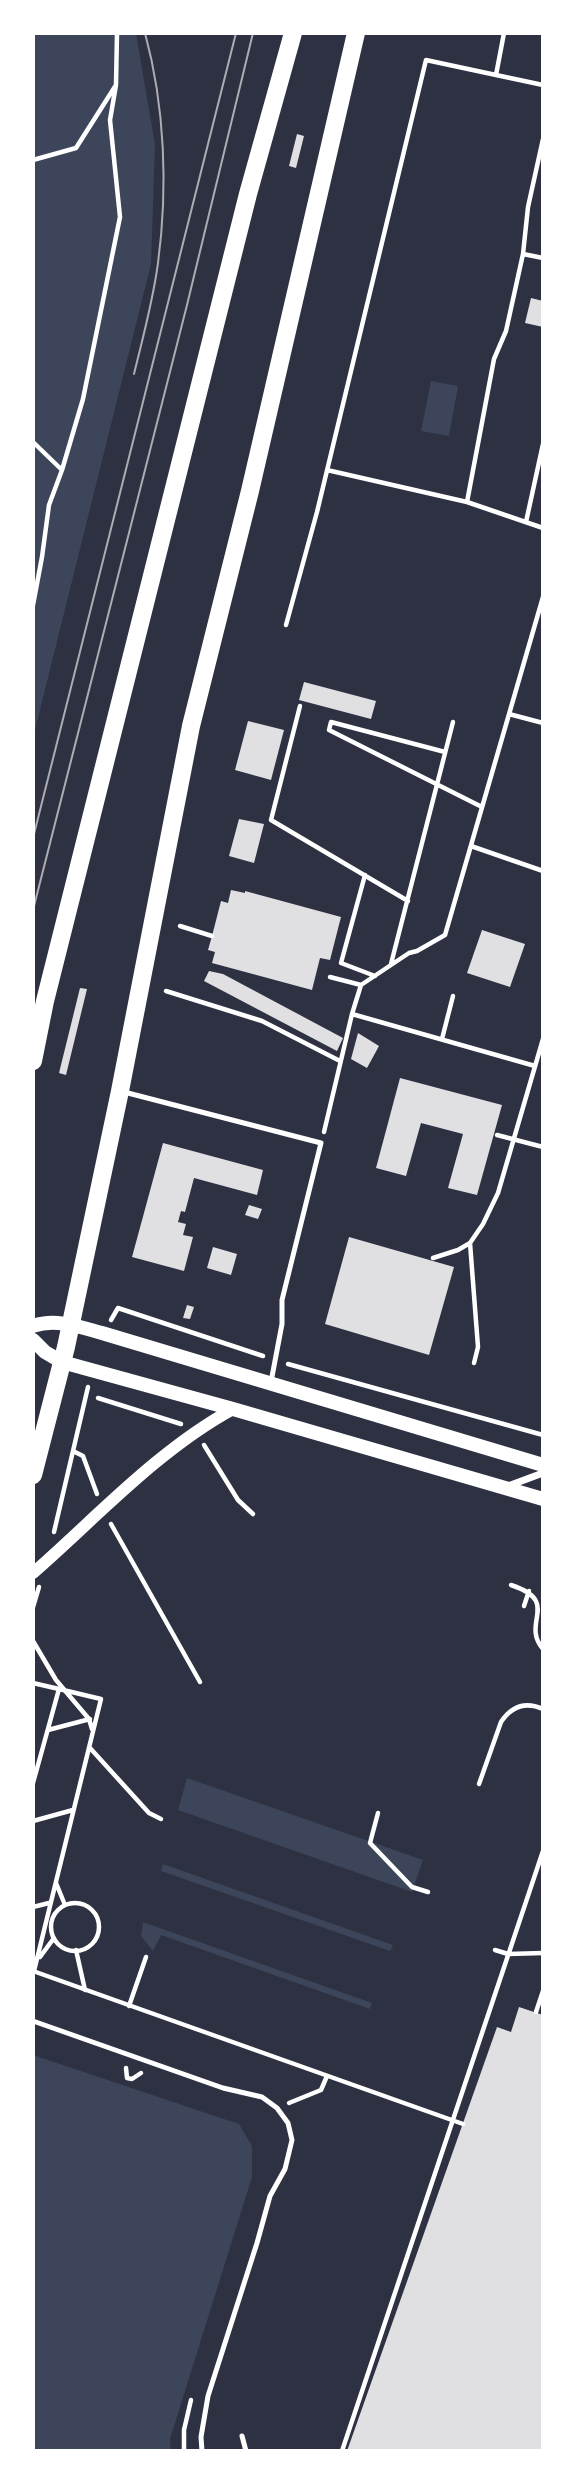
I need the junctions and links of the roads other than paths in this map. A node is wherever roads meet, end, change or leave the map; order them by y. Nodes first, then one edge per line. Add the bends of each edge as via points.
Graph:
1 (293, 33) edge
2 (356, 33) edge
3 (33, 1061) edge
4 (120, 1091) junction
5 (71, 1324) junction
6 (33, 1326) edge
7 (33, 1340) edge
8 (62, 1362) junction
9 (271, 1383) junction
10 (233, 1409) junction
11 (543, 1465) edge
12 (543, 1473) edge
13 (33, 1475) edge
14 (504, 1487) junction
15 (543, 1499) edge
16 (33, 1573) edge
17 (33, 2021) edge
18 (242, 2436) dead end
19 (202, 2451) edge
20 (246, 2451) edge

1 - 3 main road via 248,194
2 - 4 main road via 191,726
4 - 5 main road
4 - 9 lane via 321,1143 282,1300
5 - 6 main road
5 - 8 main road
5 - 9 main road
7 - 8 main road
8 - 10 main road
8 - 13 main road
9 - 11 main road
10 - 14 main road
10 - 16 street via 194,1432
12 - 14 street
14 - 15 main road
17 - 19 lane via 223,2088 262,2097 288,2123 292,2140 285,2169 270,2196 208,2396
18 - 20 lane

